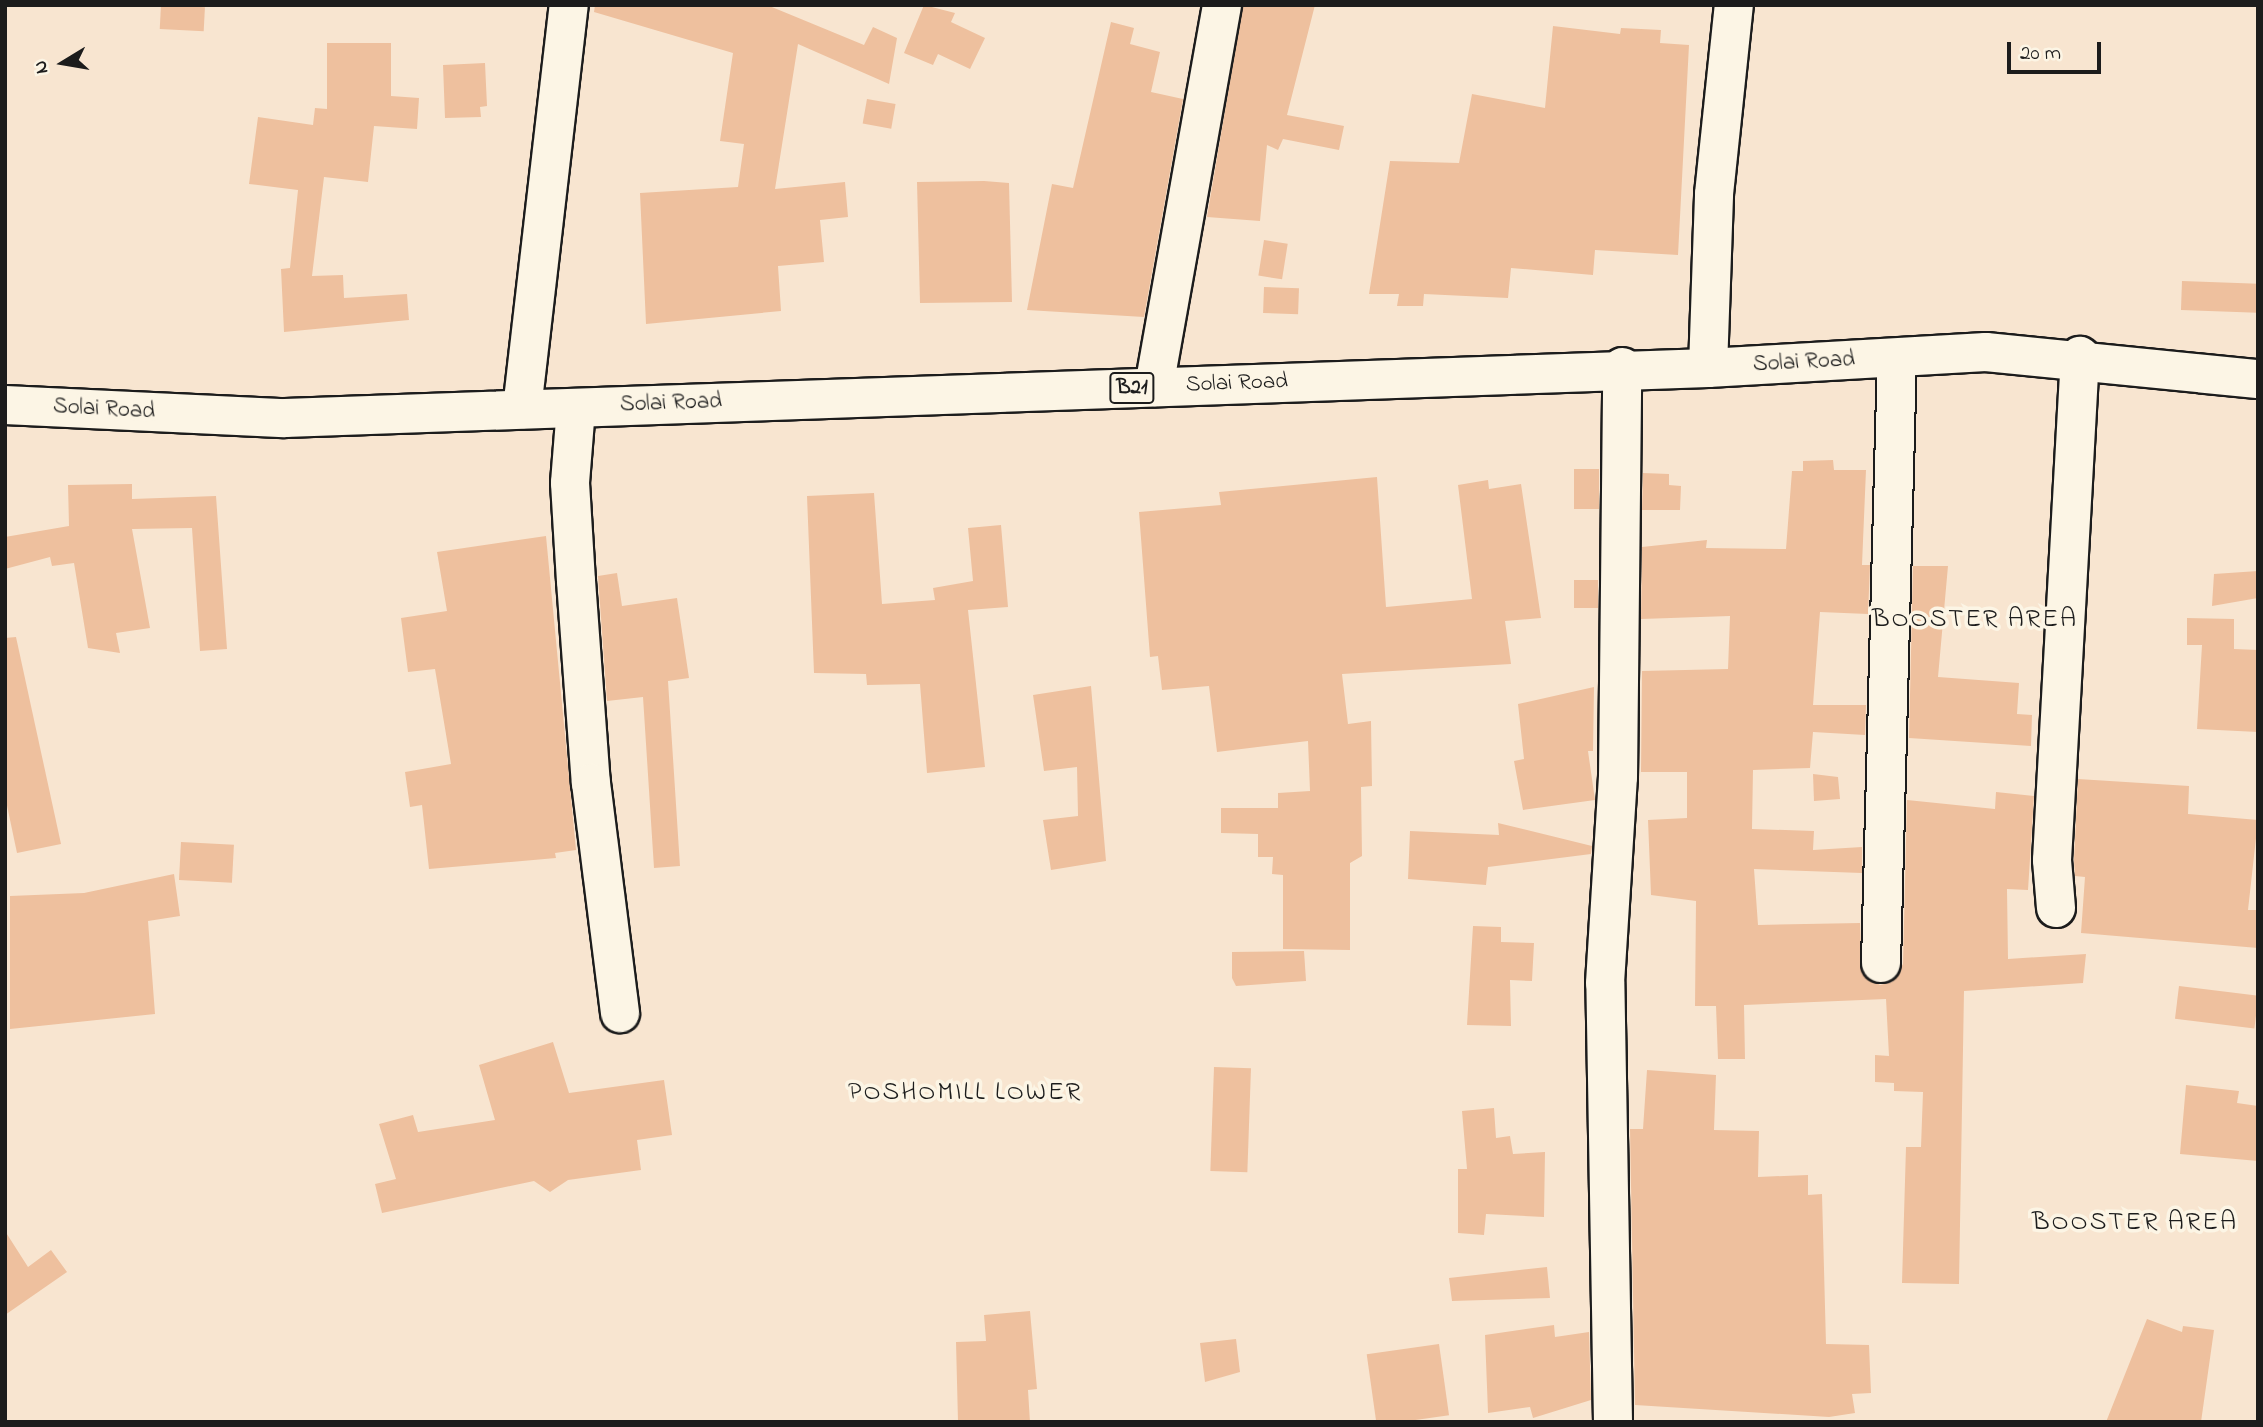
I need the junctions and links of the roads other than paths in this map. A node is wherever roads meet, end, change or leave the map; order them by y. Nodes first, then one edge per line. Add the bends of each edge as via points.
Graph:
1 (569, 5) edge
2 (1222, 5) edge
3 (1734, 5) edge
4 (2080, 356) junction
5 (1897, 358) junction
6 (1622, 367) junction
7 (1707, 368) junction
8 (2258, 379) edge
9 (1154, 387) junction
10 (5, 405) edge
11 (576, 408) junction
12 (522, 409) junction
13 (2056, 908) dead end
14 (1881, 963) dead end
15 (620, 1013) dead end
16 (1612, 1422) edge

1 - 12 main road
2 - 9 main road
3 - 7 main road via 1714,194
4 - 5 main road, Solai Road / B21 via 1986,352
4 - 8 main road, Solai Road / B21
4 - 13 main road via 2052,860
5 - 7 main road, Solai Road / B21
5 - 14 main road
6 - 7 main road, Solai Road / B21
6 - 9 main road, Solai Road / B21
6 - 16 main road via 1618,777 1605,983
9 - 11 main road, Solai Road / B21
10 - 12 main road, Solai Road / B21 via 285,418
11 - 12 main road, Solai Road / B21
11 - 15 main road via 570,483 576,581 591,783

